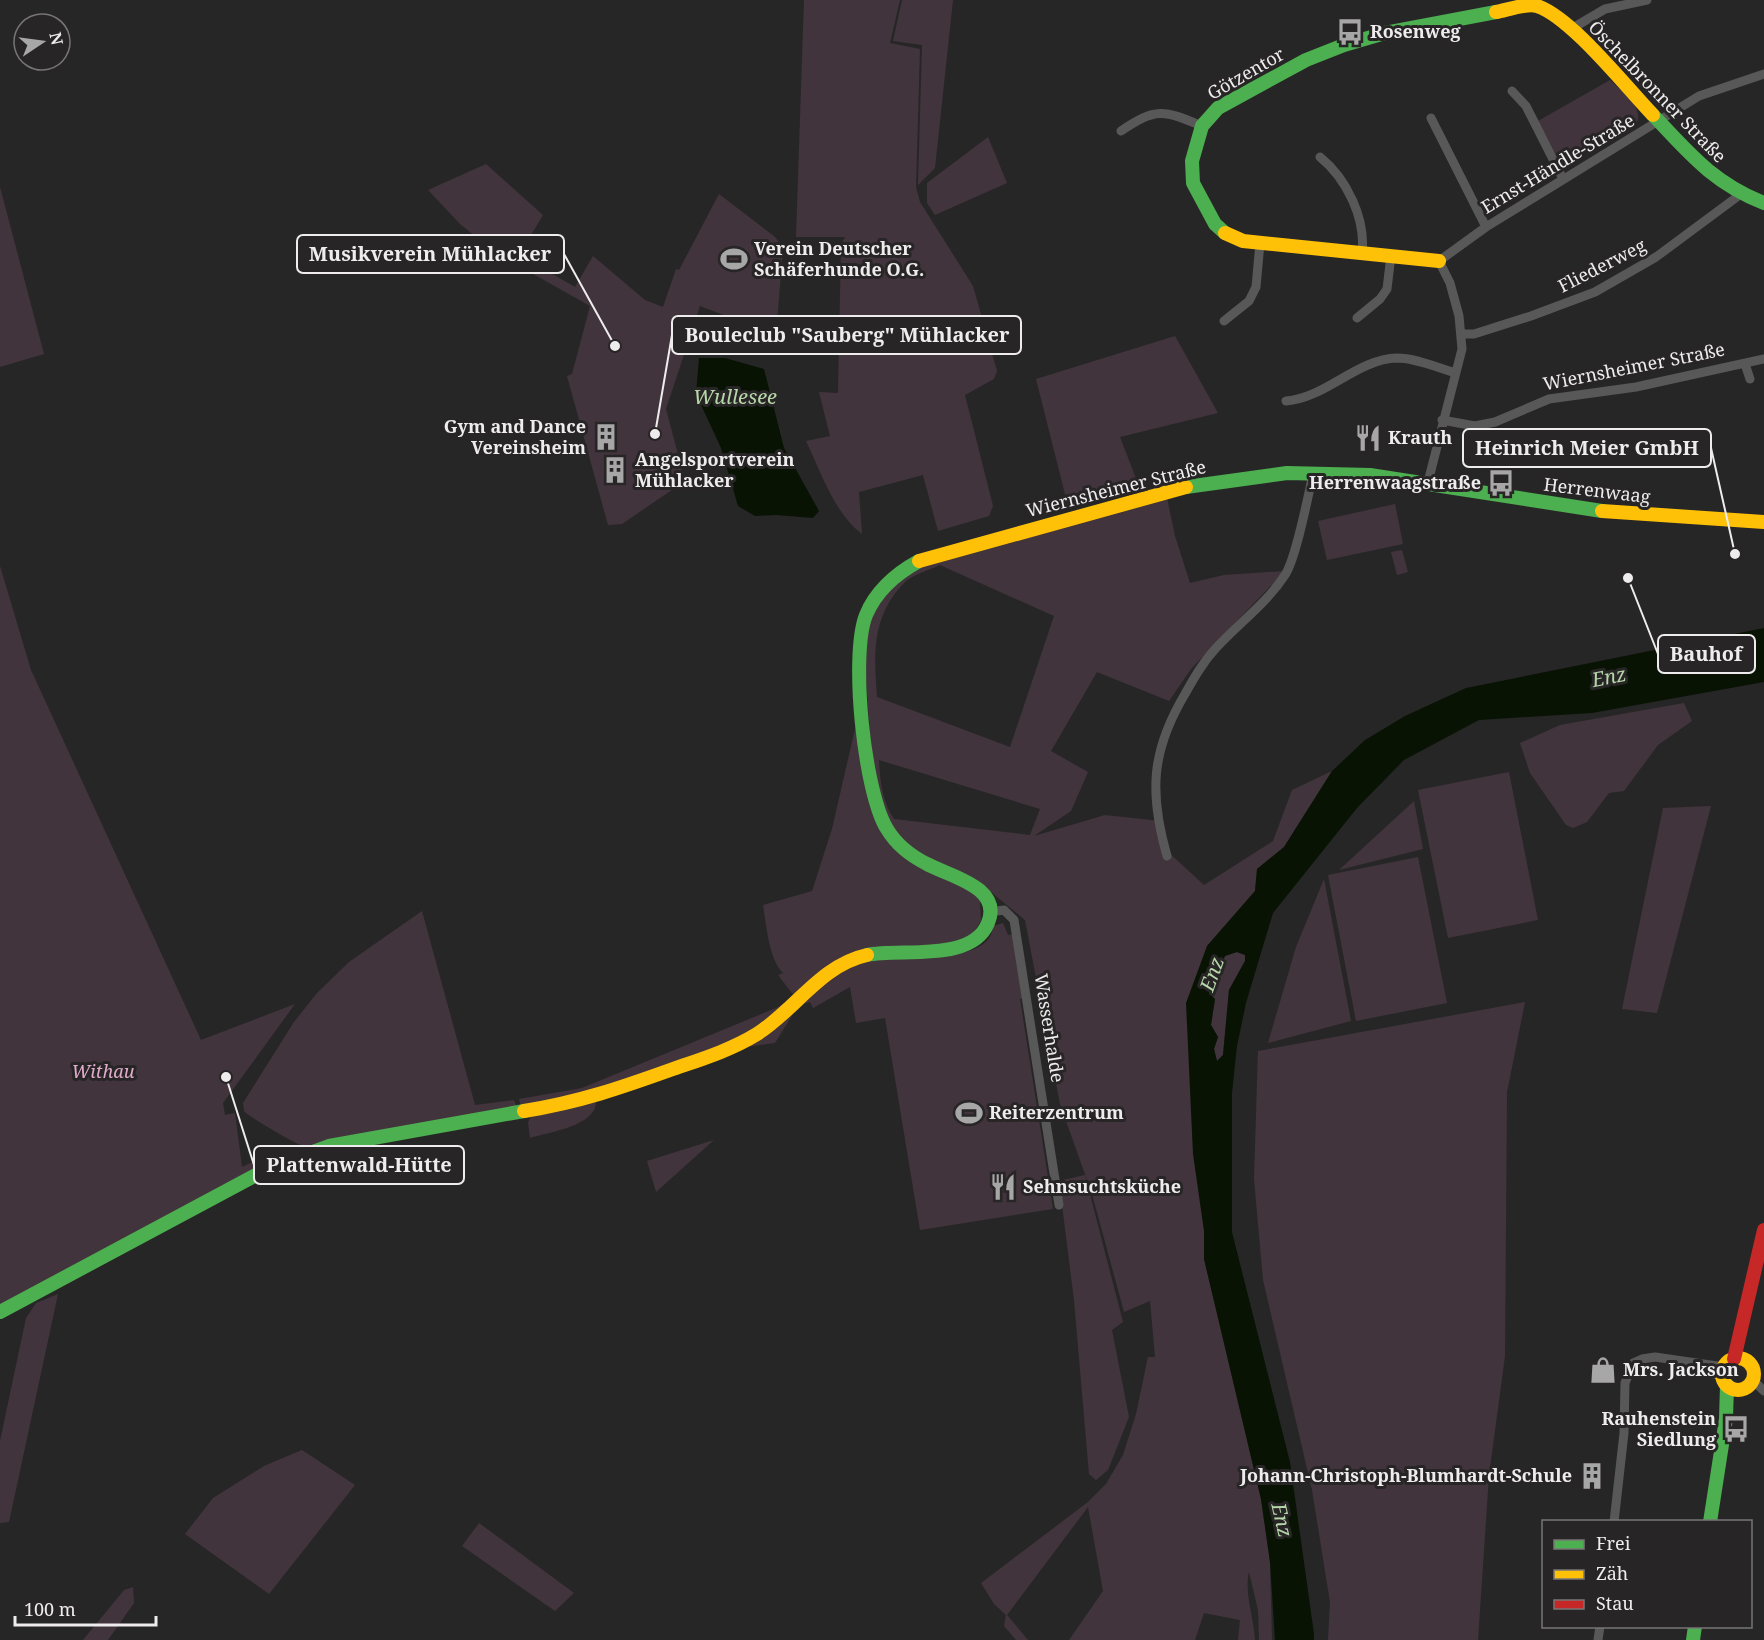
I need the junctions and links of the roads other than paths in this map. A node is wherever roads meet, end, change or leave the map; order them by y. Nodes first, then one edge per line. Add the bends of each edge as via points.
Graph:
1 (1647, 0) edge
2 (1536, 3) edge
3 (1571, 29) junction
4 (1385, 33) joint
5 (1764, 74) edge
6 (1512, 91) dead end
7 (1431, 118) dead end
8 (1660, 121) junction
9 (1202, 126) junction
10 (1121, 131) dead end
11 (1320, 157) dead end
12 (1563, 179) junction
13 (1741, 194) junction
14 (1764, 203) edge
15 (1486, 227) junction
16 (1260, 243) junction
17 (1362, 253) junction
18 (1391, 255) junction
19 (1439, 261) junction
20 (1357, 318) dead end
21 (1224, 321) dead end
22 (1462, 334) junction
23 (1764, 359) edge
24 (1745, 364) junction
25 (1456, 373) junction
26 (1750, 379) dead end
27 (1286, 401) dead end
28 (1442, 420) junction
29 (1313, 474) junction
30 (1428, 482) junction
31 (1764, 522) edge
32 (1167, 856) dead end
33 (990, 912) junction
34 (1059, 1206) dead end
35 (1764, 1230) edge
36 (0, 1312) edge
37 (1732, 1373) junction
38 (1753, 1380) junction
39 (1764, 1390) edge
40 (1614, 1520) edge
41 (1710, 1520) edge

1 - 3 street via 1605,9
2 - 3 main road, Öschelbronner Straße
2 - 4 main road, Öschelbronner Straße
3 - 8 main road, Öschelbronner Straße
4 - 9 main road, Götzentor via 1306,60 1218,108
5 - 8 street, Ernst-Händle-Straße via 1700,96
6 - 12 street via 1526,105
7 - 15 street
8 - 12 street, Ernst-Händle-Straße
8 - 13 main road, Öschelbronner Straße via 1708,173
9 - 10 street via 1160,111
9 - 16 main road, Götzentor via 1194,153 1193,183 1215,224 1227,235
11 - 17 street via 1333,167 1362,222
12 - 15 street, Ernst-Händle-Straße
13 - 14 main road, Öschelbronner Straße
13 - 22 street, Fliederweg via 1634,272 1595,292 1531,316 1474,334
15 - 19 street, Ernst-Händle-Straße
16 - 17 main road, Götzentor
16 - 21 street via 1256,287 1249,301
17 - 18 main road, Götzentor
18 - 19 main road, Götzentor
18 - 20 street via 1386,289
19 - 22 street via 1450,283
22 - 25 street
23 - 24 street, Wiernsheimer Straße
24 - 26 street
24 - 28 street, Wiernsheimer Straße via 1636,387 1549,399 1495,422 1474,426
25 - 27 street via 1407,360 1388,360 1304,399
25 - 28 street
28 - 30 street
29 - 30 main road, Wiernsheimer Straße
29 - 32 street via 1286,573 1250,617 1203,664 1162,739 1155,771 1155,796
29 - 33 main road, Wiernsheimer Straße via 1287,473 1186,487 926,557 880,592 862,631 860,656 870,782 880,816 899,844 927,864 973,884 985,895
30 - 31 main road, Herrenwaag via 1584,510
33 - 34 street, Wasserhalde via 1004,910 1014,920
33 - 36 main road via 986,928 969,945 944,951 877,953 846,962 822,977 766,1028 743,1042 626,1086 557,1105 329,1146 289,1159
35 - 37 main road
37 - 38 main road via 1748,1387
37 - 38 main road via 1754,1371
37 - 40 street via 1655,1357 1633,1363 1628,1371
37 - 41 main road
38 - 39 street

